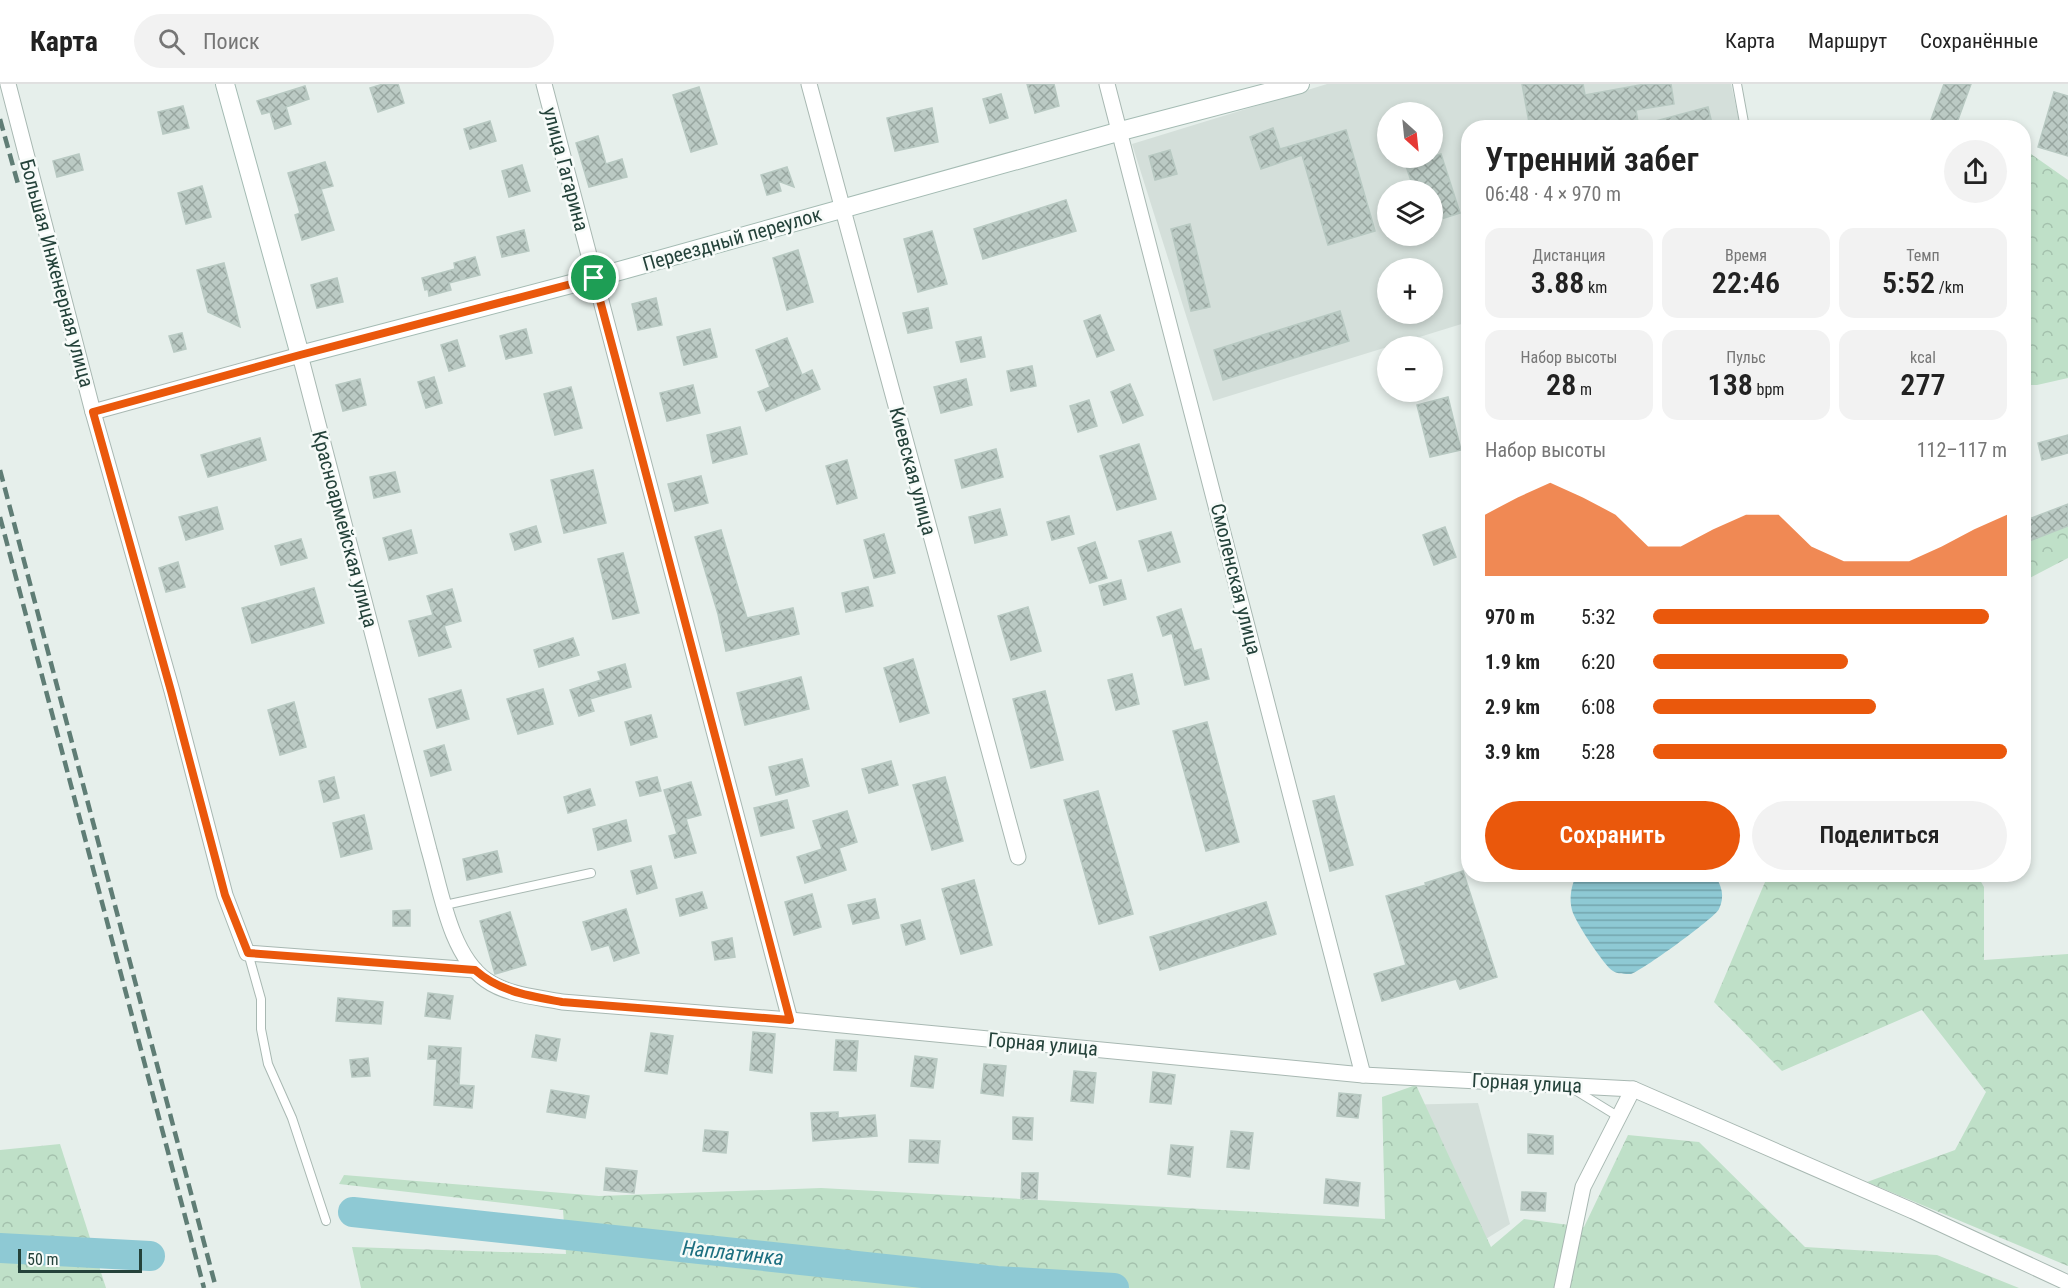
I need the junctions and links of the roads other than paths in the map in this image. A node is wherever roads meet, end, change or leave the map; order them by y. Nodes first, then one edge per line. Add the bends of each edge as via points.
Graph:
1 (8, 84) edge
2 (225, 84) edge
3 (544, 84) edge
4 (809, 84) edge
5 (1107, 84) edge
6 (1300, 84) edge
7 (1737, 84) edge
8 (1744, 120) edge
9 (1121, 131) junction
10 (842, 208) junction
11 (594, 278) junction
12 (300, 355) junction
13 (93, 412) junction
14 (1018, 857) dead end
15 (591, 873) dead end
16 (445, 905) junction
17 (248, 953) junction
18 (475, 970) junction
19 (790, 1020) junction
20 (1363, 1075) junction
21 (1569, 1086) junction
22 (1633, 1089) junction
23 (1619, 1117) junction
24 (326, 1221) dead end
25 (2068, 1283) edge
26 (1562, 1288) edge

1 - 13 street, Большая Инженерная улица
2 - 12 street, Красноармейская улица
3 - 11 street, улица Гагарина
4 - 10 street, Киевская улица
5 - 9 street, Смоленская улица
6 - 9 street, Переездный переулок
7 - 8 lane
9 - 10 street, Переездный переулок
9 - 20 street, Смоленская улица
10 - 11 street, Переездный переулок
10 - 14 street, Киевская улица
11 - 12 street, Переездный переулок
11 - 19 street, улица Гагарина
12 - 13 street, Переездный переулок
12 - 16 street, Красноармейская улица
13 - 17 street, Большая Инженерная улица via 225,895
15 - 16 lane
16 - 18 street, Красноармейская улица via 462,954
17 - 18 street
17 - 24 lane, Большая Инженерная улица via 261,999 261,1029 268,1064 292,1118
18 - 19 street, Горная улица via 502,988 553,1000
19 - 20 street, Горная улица
20 - 21 street, Горная улица
21 - 22 street, Горная улица
21 - 23 lane
22 - 23 street
22 - 25 street
23 - 26 street via 1583,1187

